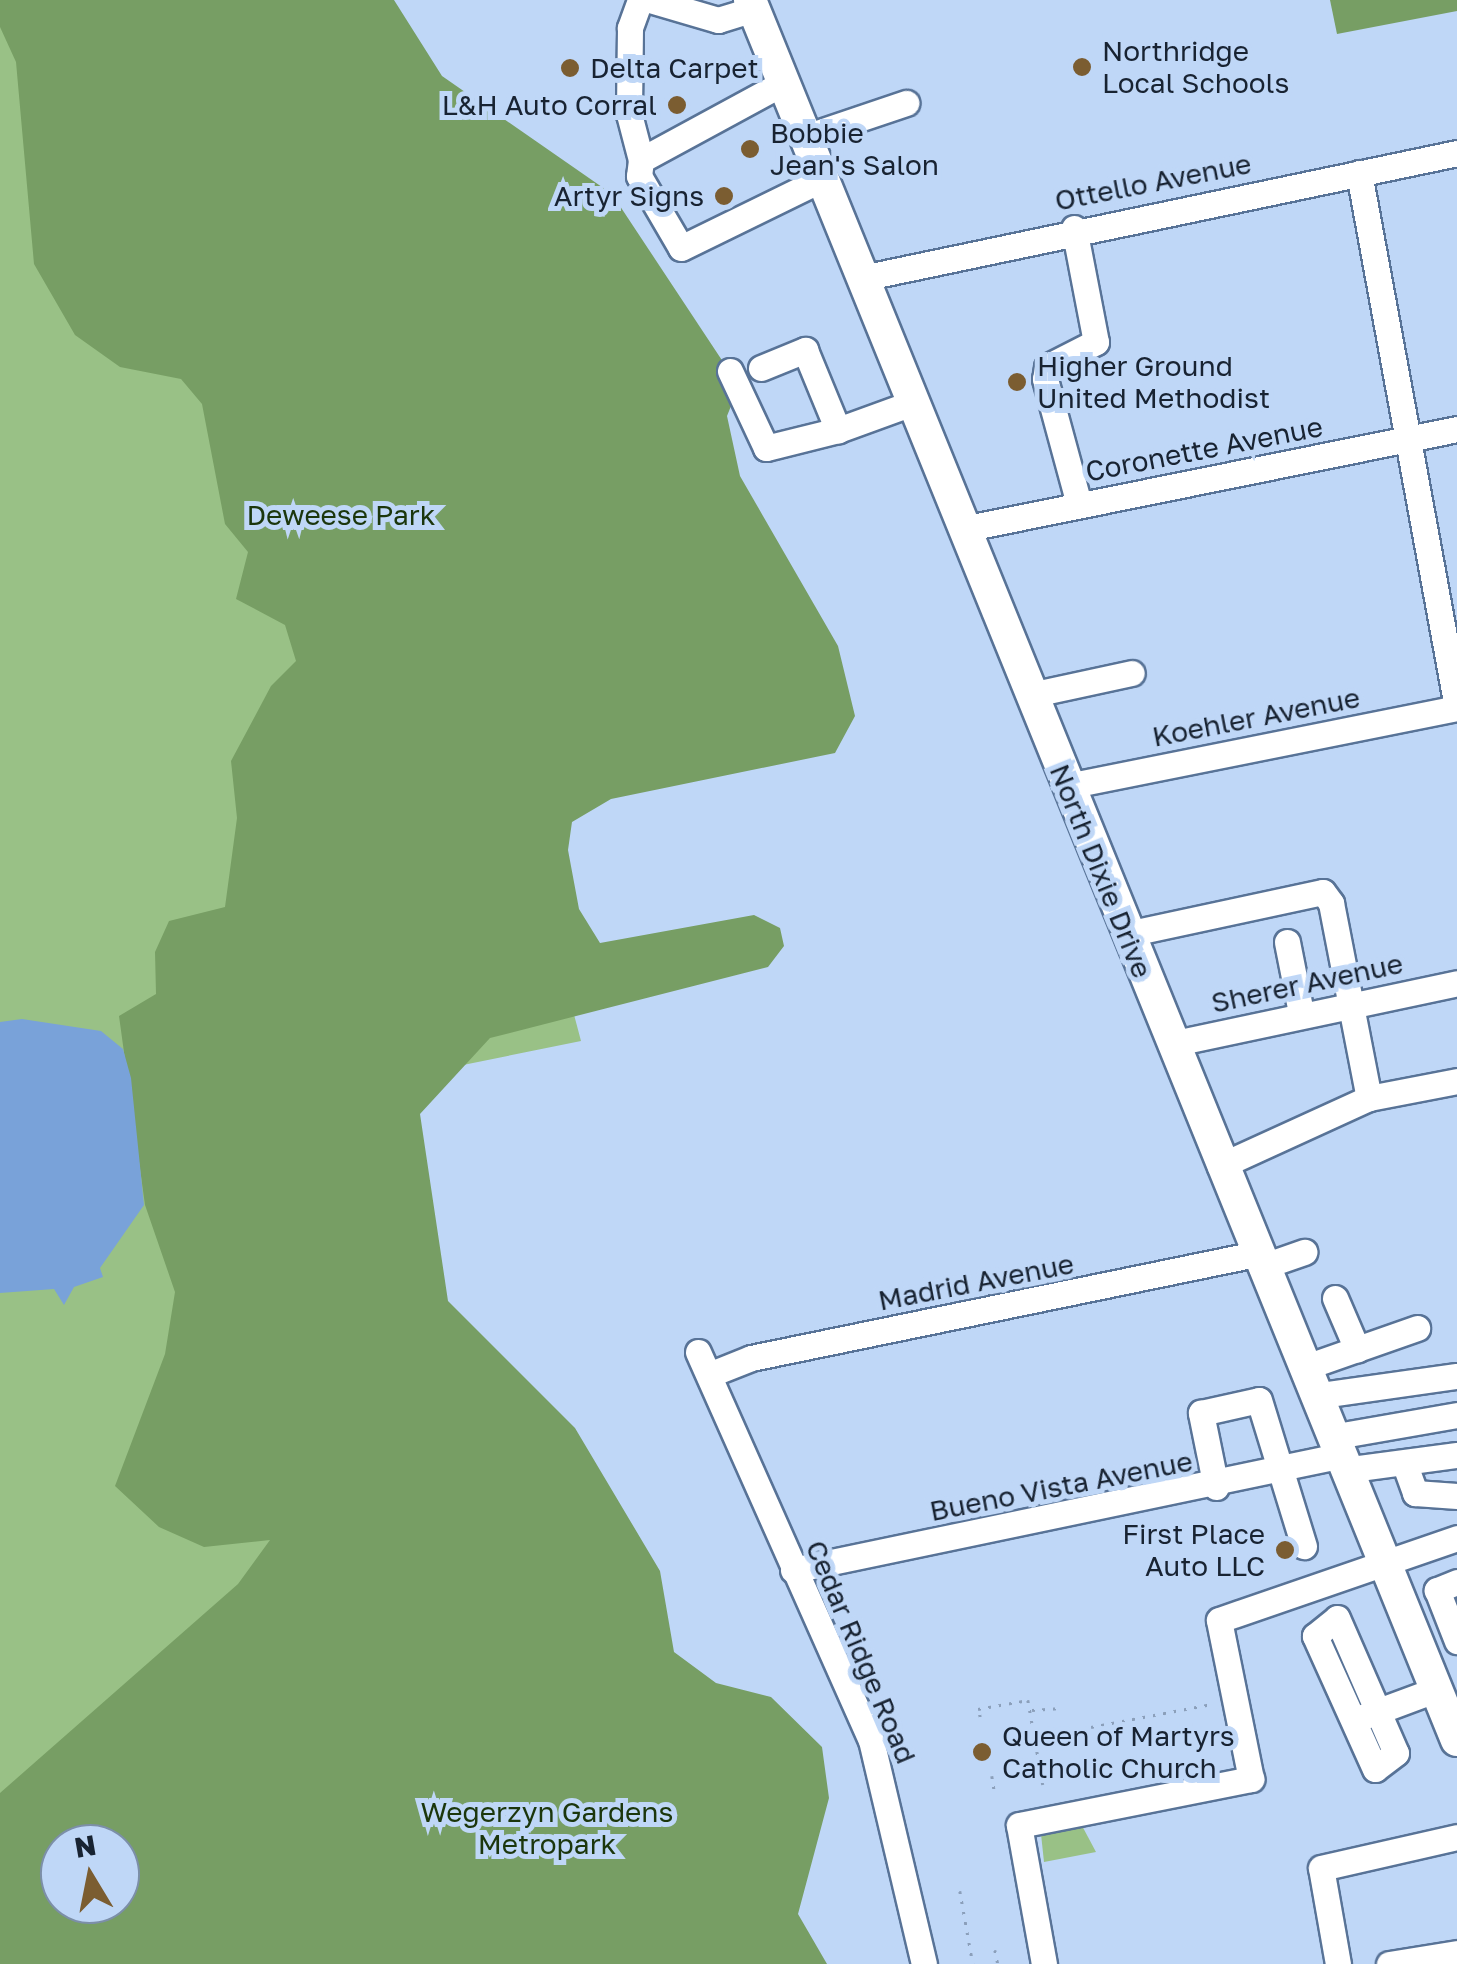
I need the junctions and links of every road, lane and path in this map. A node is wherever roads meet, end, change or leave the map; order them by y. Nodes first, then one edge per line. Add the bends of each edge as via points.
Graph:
1 (640, 0) edge
2 (650, 0) edge
3 (752, 5) edge
4 (783, 82) junction
5 (906, 103) dead end
6 (805, 137) junction
7 (1457, 153) edge
8 (641, 160) junction
9 (1359, 174) junction
10 (822, 180) junction
11 (1074, 228) junction
12 (862, 278) junction
13 (761, 368) dead end
14 (730, 371) dead end
15 (912, 404) junction
16 (838, 430) junction
17 (1457, 430) edge
18 (1404, 440) junction
19 (1079, 504) junction
20 (964, 529) junction
21 (1132, 673) dead end
22 (1030, 694) junction
23 (1457, 708) edge
24 (1067, 786) junction
25 (1127, 934) junction
26 (1287, 942) dead end
27 (1457, 983) edge
28 (1353, 1002) junction
29 (1301, 1013) junction
30 (1170, 1044) junction
31 (1457, 1081) edge
32 (1369, 1098) junction
33 (1220, 1166) junction
34 (1304, 1252) dead end
35 (1259, 1261) junction
36 (1335, 1298) dead end
37 (1417, 1328) dead end
38 (1356, 1349) junction
39 (704, 1363) joint
40 (1457, 1376) edge
41 (1308, 1382) junction
42 (1457, 1416) edge
43 (1338, 1454) junction
44 (1457, 1455) edge
45 (1405, 1465) junction
46 (1279, 1473) junction
47 (1216, 1487) junction
48 (1457, 1496) edge
49 (1457, 1538) edge
50 (1304, 1546) dead end
51 (1382, 1562) junction
52 (794, 1570) junction
53 (1457, 1582) edge
54 (1457, 1642) edge
55 (1435, 1690) junction
56 (1235, 1700) junction
57 (1058, 1708) dead end
58 (1030, 1710) junction
59 (1378, 1711) junction
60 (980, 1717) dead end
61 (1350, 1722) junction
62 (1090, 1728) dead end
63 (1454, 1728) edge
64 (1070, 1730) dead end
65 (1056, 1734) dead end
66 (992, 1776) dead end
67 (1043, 1785) dead end
68 (995, 1794) dead end
69 (1457, 1836) edge
70 (960, 1891) dead end
71 (995, 1950) dead end
72 (1457, 1953) edge
73 (924, 1964) edge
74 (974, 1964) edge
75 (998, 1964) edge
76 (1044, 1964) edge
77 (1338, 1964) edge
78 (1389, 1964) edge

1 - 8 street via 630,28 629,114
2 - 3 street via 718,20
3 - 4 main road, North Dixie Drive
4 - 6 main road, North Dixie Drive
4 - 8 street
5 - 6 street
6 - 10 main road, North Dixie Drive
7 - 9 street, Ottello Avenue
8 - 10 street via 639,176 682,248
9 - 11 street, Ottello Avenue
9 - 18 street
10 - 12 main road, North Dixie Drive
11 - 12 street, Ottello Avenue
11 - 19 street via 1096,342 1056,361 1045,378
12 - 15 main road, North Dixie Drive
13 - 16 street via 805,350
14 - 16 street via 766,448
15 - 16 street
15 - 20 main road, North Dixie Drive
17 - 18 street, Coronette Avenue
18 - 19 street, Coronette Avenue
18 - 23 street
19 - 20 street, Coronette Avenue
20 - 22 main road, North Dixie Drive
21 - 22 street
22 - 24 main road, North Dixie Drive
23 - 24 street, Koehler Avenue
24 - 25 main road, North Dixie Drive
25 - 28 street via 1323,892
25 - 30 main road, North Dixie Drive
26 - 29 street
27 - 28 street, Sherer Avenue
28 - 29 street, Sherer Avenue
28 - 32 street
29 - 30 street, Sherer Avenue
30 - 33 main road, North Dixie Drive
31 - 32 street
32 - 33 street
33 - 35 main road, North Dixie Drive
34 - 35 street, Madrid Avenue
35 - 39 street, Madrid Avenue
35 - 41 main road, North Dixie Drive
36 - 38 street
37 - 38 street
38 - 41 street
39 - 52 street, Cedar Ridge Road
40 - 41 street
41 - 43 main road, North Dixie Drive
42 - 43 street
43 - 45 street
43 - 46 street, Bueno Vista Avenue
43 - 51 main road, North Dixie Drive
44 - 45 street
45 - 48 street via 1428,1500
46 - 47 street, Bueno Vista Avenue
46 - 47 street via 1259,1400 1201,1413
46 - 50 street
47 - 52 street, Bueno Vista Avenue
49 - 51 street
51 - 55 main road, North Dixie Drive
51 - 56 street via 1247,1604 1220,1620
52 - 73 street, Cedar Ridge Road via 882,1770
53 - 54 street via 1437,1590
55 - 59 street
55 - 63 main road, North Dixie Drive
56 - 62 path
56 - 76 street via 1251,1779 1019,1825
57 - 58 path
58 - 60 path via 1028,1700 978,1709
58 - 67 path
59 - 61 street
59 - 61 street via 1396,1761 1375,1769
59 - 61 street via 1337,1618 1315,1636
64 - 65 path
66 - 68 path
69 - 77 street via 1321,1868
70 - 74 path
71 - 75 path
72 - 78 street

